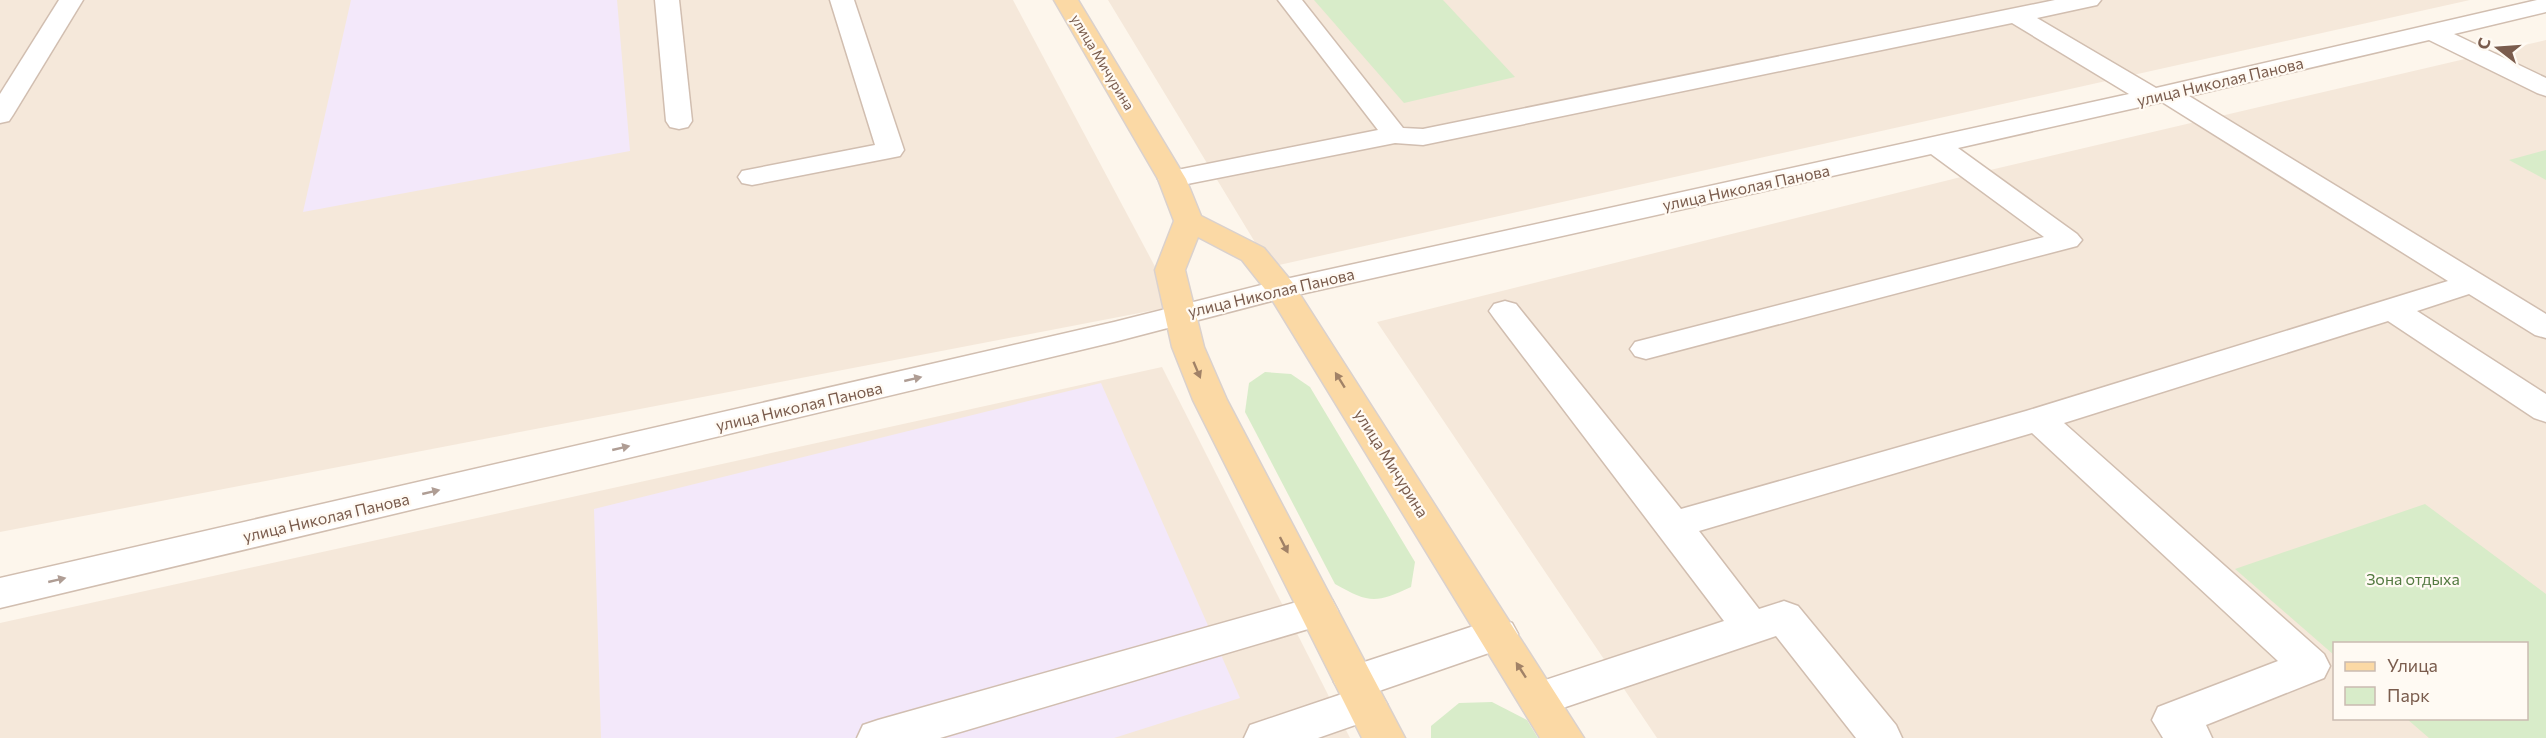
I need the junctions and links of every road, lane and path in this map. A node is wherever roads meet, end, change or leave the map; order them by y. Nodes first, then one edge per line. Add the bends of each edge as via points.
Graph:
1 (71, 0) edge
2 (667, 0) edge
3 (842, 0) edge
4 (1066, 0) edge
5 (1290, 0) edge
6 (2089, 0) edge
7 (2546, 5) edge
8 (2016, 15) junction
9 (2432, 32) junction
10 (2400, 39) junction
11 (2465, 71) dead end
12 (2546, 88) edge
13 (2160, 96) junction
14 (0, 115) edge
15 (679, 121) dead end
16 (1395, 135) junction
17 (1936, 145) junction
18 (753, 177) dead end
19 (1172, 179) junction
20 (1189, 221) junction
21 (2473, 283) junction
22 (1281, 289) junction
23 (2392, 309) junction
24 (1505, 311) dead end
25 (1180, 314) junction
26 (2546, 328) edge
27 (1646, 349) dead end
28 (2546, 410) edge
29 (2038, 419) junction
30 (1673, 525) junction
31 (0, 593) edge
32 (1318, 611) junction
33 (1751, 627) junction
34 (1498, 634) junction
35 (1539, 699) junction
36 (1368, 708) edge
37 (878, 738) edge
38 (1265, 738) edge
39 (1563, 738) edge
40 (1881, 738) edge
41 (2192, 738) edge

1 - 14 street
2 - 15 street
3 - 18 street via 890,150
4 - 19 main road, улица Мичурина
5 - 16 street
6 - 8 street
7 - 9 street, улица Николая Панова
8 - 13 street
8 - 16 street via 1423,137
9 - 10 street, улица Николая Панова
9 - 12 street
10 - 11 street
10 - 13 street, улица Николая Панова
13 - 17 street, улица Николая Панова
13 - 21 street
16 - 19 street
17 - 22 street, улица Николая Панова
17 - 27 street via 2067,240
19 - 20 main road, улица Мичурина
20 - 22 main road, улица Мичурина via 1253,254
20 - 25 main road via 1170,270
21 - 23 street
21 - 26 street
22 - 25 street, улица Николая Панова
34 -> 22 main road, улица Мичурина
23 - 28 street
23 - 29 street
24 - 30 street
31 -> 25 street, улица Николая Панова
25 -> 32 main road via 1188,347 1210,400
29 - 30 street
29 - 41 street via 2310,666 2173,720
30 - 33 street
32 - 36 main road
32 - 37 street
33 - 35 street
33 - 40 street via 1784,617
35 -> 34 main road, улица Мичурина
34 - 36 street
35 - 39 main road, улица Мичурина
36 - 38 street

